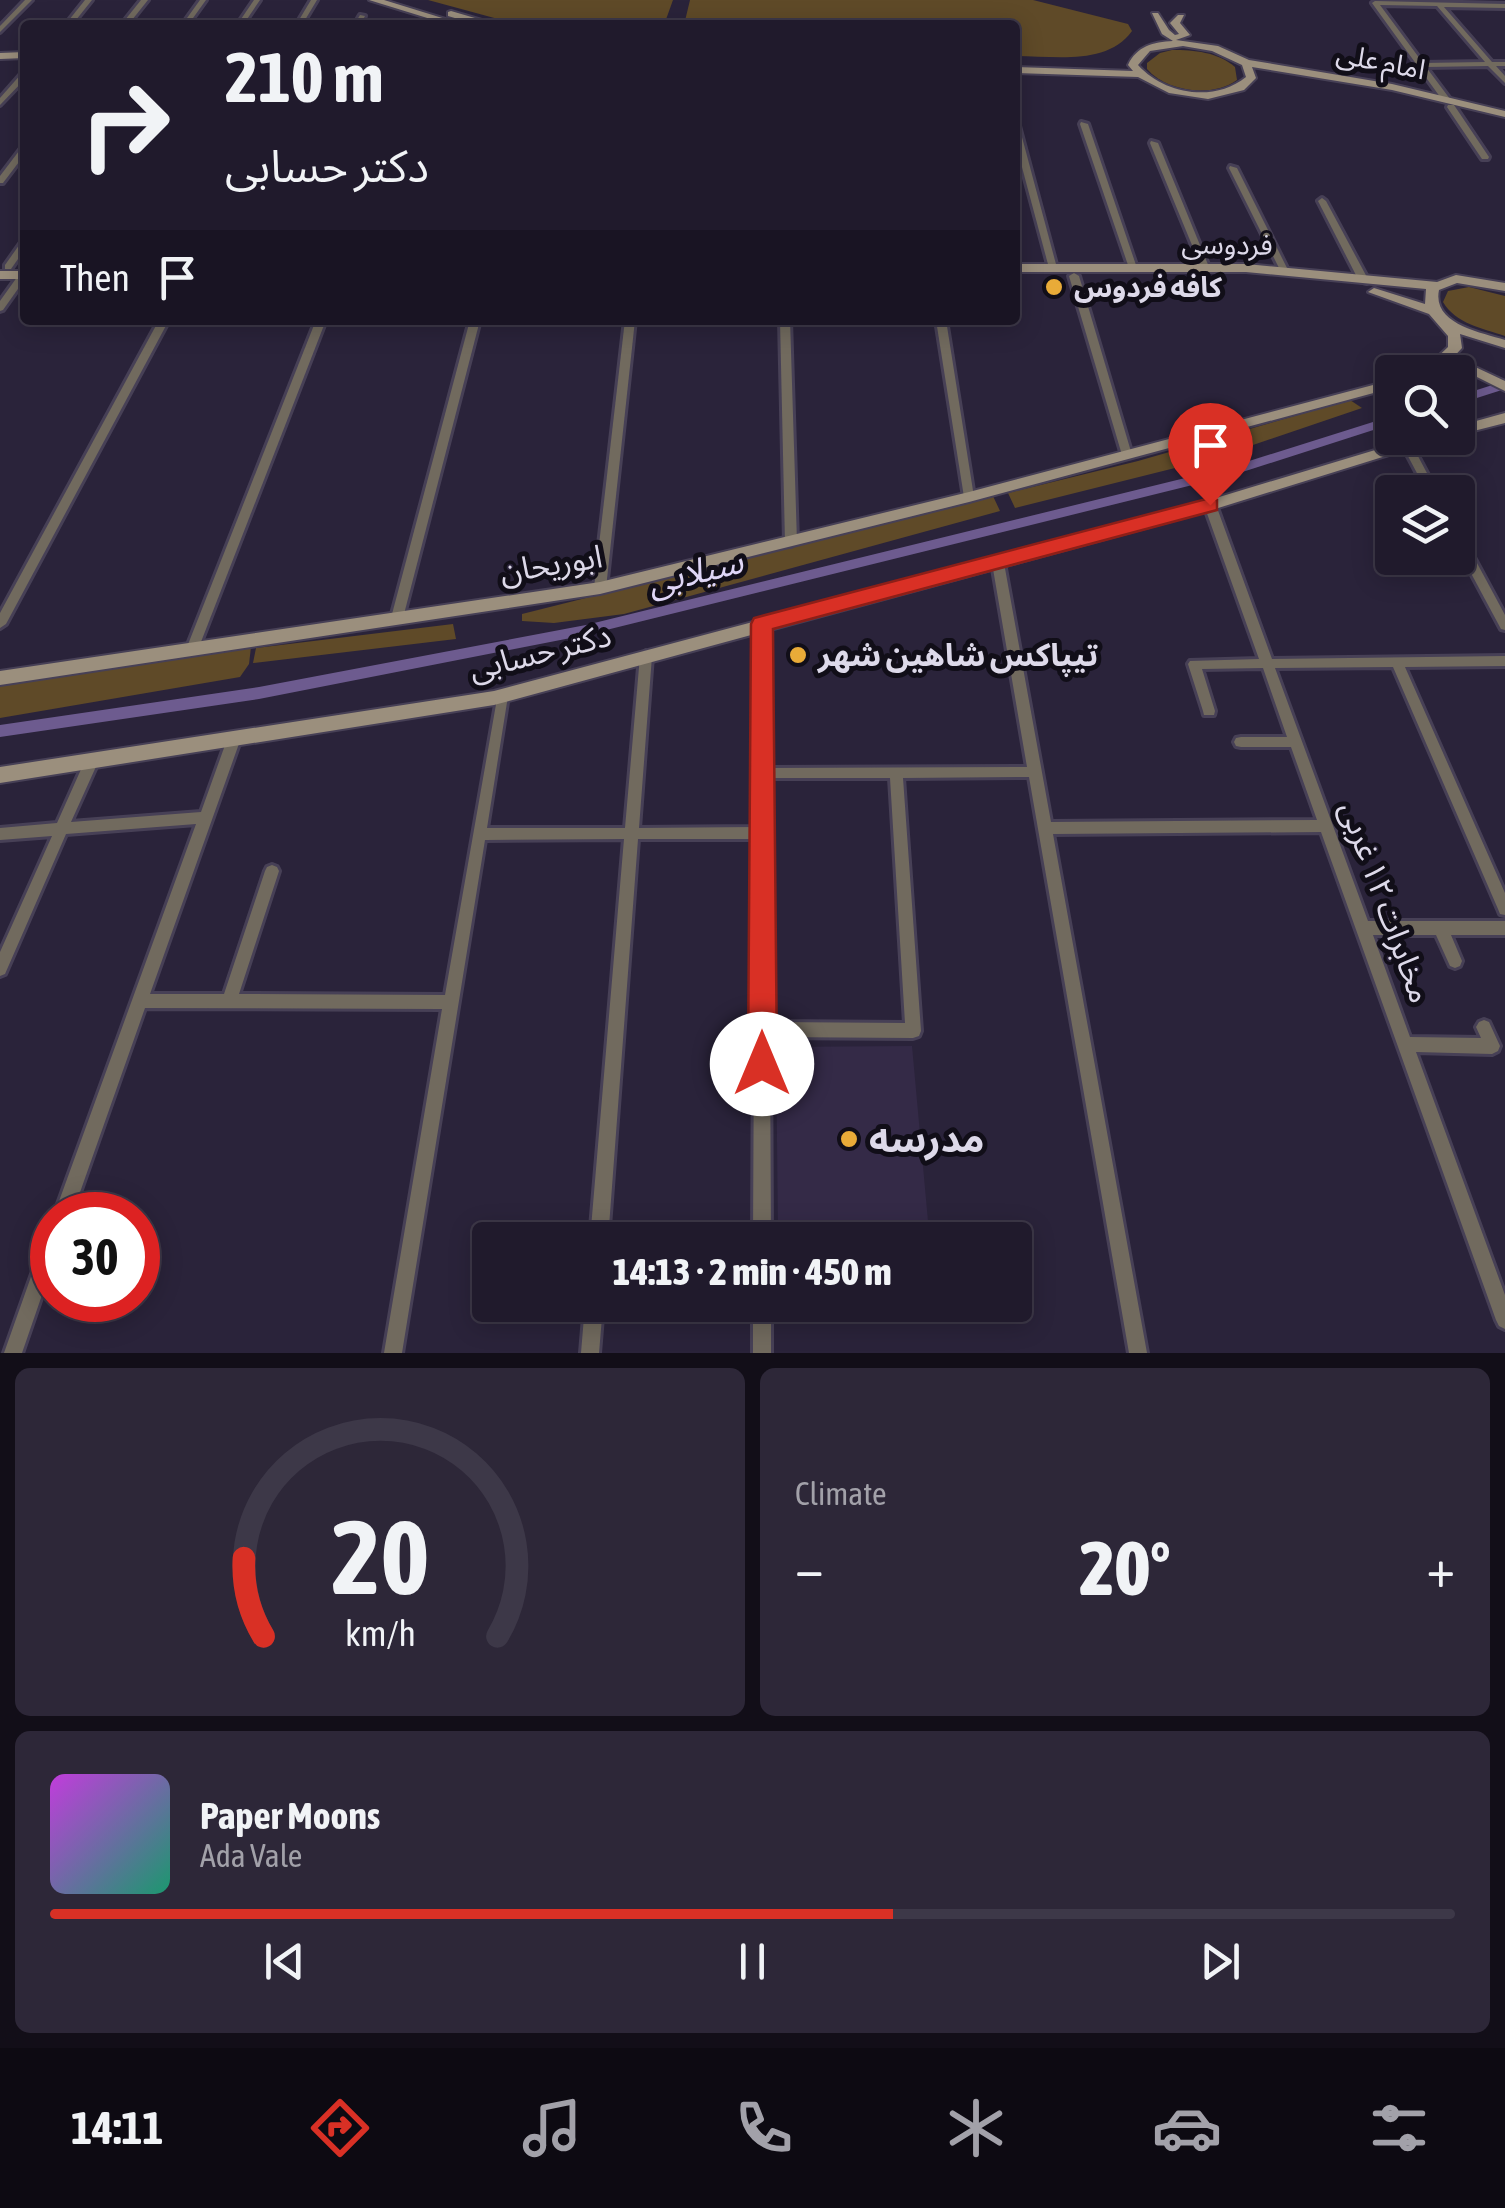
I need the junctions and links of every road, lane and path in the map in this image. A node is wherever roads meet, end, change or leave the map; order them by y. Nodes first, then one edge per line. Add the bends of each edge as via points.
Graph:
1 (29, 0) edge
2 (89, 0) edge
3 (144, 0) edge
4 (374, 0) edge
5 (1154, 0) edge
6 (1180, 0) edge
7 (406, 2) edge
8 (1438, 4) junction
9 (1494, 6) junction
10 (1505, 6) edge
11 (1155, 15) junction
12 (362, 16) dead end
13 (1181, 16) junction
14 (1505, 16) edge
15 (72, 20) edge
16 (128, 20) edge
17 (360, 20) edge
18 (448, 20) edge
19 (471, 20) edge
20 (0, 30) edge
21 (1152, 46) junction
22 (1215, 48) junction
23 (1134, 59) junction
24 (1246, 64) junction
25 (1505, 64) edge
26 (1492, 65) junction
27 (1020, 66) edge
28 (1114, 66) junction
29 (1420, 66) junction
30 (1275, 73) junction
31 (1139, 74) junction
32 (1251, 78) junction
33 (20, 80) edge
34 (1505, 80) edge
35 (0, 103) edge
36 (1448, 103) junction
37 (1505, 117) edge
38 (1084, 124) dead end
39 (1154, 143) dead end
40 (1020, 145) edge
41 (20, 155) edge
42 (1485, 157) dead end
43 (1233, 168) dead end
44 (0, 181) edge
45 (1322, 201) dead end
46 (20, 249) edge
47 (1020, 268) edge
48 (1053, 268) junction
49 (1133, 268) junction
50 (3, 269) edge
51 (1284, 270) junction
52 (1207, 272) junction
53 (1020, 276) edge
54 (1074, 276) junction
55 (20, 278) edge
56 (1364, 281) junction
57 (1501, 284) edge
58 (1437, 286) junction
59 (0, 308) edge
60 (1431, 310) junction
61 (1444, 321) junction
62 (161, 325) edge
63 (319, 325) edge
64 (473, 325) edge
65 (629, 325) edge
66 (785, 325) edge
67 (942, 325) edge
68 (1505, 344) edge
69 (1447, 355) edge
70 (1475, 371) edge
71 (1505, 386) edge
72 (1375, 388) edge
73 (1502, 420) edge
74 (1475, 426) edge
75 (1127, 454) junction
76 (1375, 454) edge
77 (969, 496) junction
78 (1210, 505) junction
79 (791, 542) junction
80 (998, 562) junction
81 (1475, 570) edge
82 (600, 588) junction
83 (397, 618) junction
84 (0, 624) edge
85 (762, 624) junction
86 (1505, 626) edge
87 (193, 647) junction
88 (646, 656) junction
89 (1505, 661) edge
90 (1396, 662) junction
91 (1268, 664) junction
92 (0, 678) edge
93 (502, 696) junction
94 (1209, 710) dead end
95 (234, 738) junction
96 (1241, 742) dead end
97 (1296, 742) junction
98 (92, 760) junction
99 (896, 772) junction
100 (1035, 772) junction
101 (762, 773) junction
102 (0, 775) edge
103 (206, 817) junction
104 (1327, 826) junction
105 (62, 828) junction
106 (1045, 828) junction
107 (762, 833) junction
108 (0, 834) edge
109 (480, 834) junction
110 (632, 834) junction
111 (272, 871) dead end
112 (1505, 908) edge
113 (1364, 928) junction
114 (1441, 928) junction
115 (1505, 928) edge
116 (1455, 962) dead end
117 (0, 969) edge
118 (140, 1001) junction
119 (229, 1001) junction
120 (452, 1002) junction
121 (1484, 1027) dead end
122 (762, 1028) junction
123 (1406, 1044) junction
124 (71, 1192) edge
125 (600, 1222) edge
126 (762, 1222) edge
127 (30, 1297) edge
128 (1505, 1320) edge
129 (593, 1322) edge
130 (762, 1322) edge
131 (10, 1346) edge
132 (393, 1353) edge
133 (590, 1353) edge
134 (762, 1353) edge
135 (1138, 1353) edge

1 - 20 street
2 - 15 street
3 - 16 street
4 - 7 main road
5 - 11 main road
6 - 13 main road
7 - 18 main road
7 - 19 main road
8 - 9 street
8 - 26 street
8 - 29 street via 1375,3
9 - 10 street
9 - 14 street
11 - 13 main road via 1174,38 1185,35 1175,23
11 - 21 main road
12 - 17 street
13 - 22 main road via 1190,34
21 - 22 main road
21 - 23 main road
22 - 24 main road, امام علی
23 - 28 main road
23 - 31 main road
24 - 30 main road, امام علی
24 - 32 main road
25 - 26 street
26 - 29 street
26 - 34 street
27 - 28 main road
28 - 31 main road
29 - 36 street
30 - 32 main road, امام علی
30 - 36 main road, امام علی
31 - 32 main road via 1160,87 1198,94 1234,91
33 - 35 street
36 - 37 main road, امام علی
36 - 42 street
38 - 49 street
39 - 52 street
40 - 48 street
41 - 44 street
43 - 51 street
45 - 56 street
46 - 50 street
47 - 48 main road, فردوسی
48 - 49 main road, فردوسی
49 - 52 main road, فردوسی
51 - 52 main road, فردوسی
51 - 56 main road, فردوسی
52 - 54 main road, فردوسی
52 - 60 main road, فردوسی via 1384,294
53 - 54 main road, فردوسی
54 - 75 street
55 - 59 street
56 - 58 main road, فردوسی
57 - 58 main road, فردوسی via 1456,279
58 - 60 main road
60 - 61 main road
61 - 68 main road
61 - 69 main road via 1455,336
62 - 84 street
63 - 87 street
64 - 83 street
65 - 82 street
66 - 79 street
67 - 77 street
70 - 71 main road
72 - 75 main road, ابوریحان
73 - 74 main road
75 - 77 main road, ابوریحان
76 - 78 main road, دکتر حسابی
77 - 79 main road, ابوریحان
78 - 80 main road, دکتر حسابی
78 - 91 street, مخابرات ۱۲ غربی
79 - 82 main road, ابوریحان
80 - 85 main road, دکتر حسابی
80 - 100 street
81 - 86 street
82 - 83 main road, ابوریحان
83 - 87 main road, ابوریحان
85 - 88 main road, دکتر حسابی
85 - 101 street
87 - 92 main road, ابوریحان
88 - 93 main road, دکتر حسابی
88 - 110 street
89 - 90 street
90 - 91 street
90 - 112 street
91 - 94 street via 1194,664
91 - 97 street, مخابرات ۱۲ غربی
93 - 95 main road, دکتر حسابی
93 - 109 street
95 - 98 main road, دکتر حسابی
95 - 103 street
96 - 97 street
97 - 104 street, مخابرات ۱۲ غربی
98 - 102 main road, دکتر حسابی
98 - 105 street
99 - 100 street
99 - 101 street
99 - 122 street via 913,1031
100 - 106 street
101 - 107 street
103 - 105 street
103 - 118 street
104 - 106 street
104 - 113 street, مخابرات ۱۲ غربی
105 - 108 street
105 - 117 street
106 - 135 street
107 - 110 street
107 - 122 street
109 - 110 street
109 - 120 street
110 - 125 street
111 - 119 street
113 - 114 street
113 - 123 street, مخابرات ۱۲ غربی
114 - 115 street
114 - 116 street
118 - 119 street
118 - 124 street
119 - 120 street
120 - 132 street
121 - 123 street via 1492,1046
122 - 126 street
123 - 128 street, مخابرات ۱۲ غربی
127 - 131 street
129 - 133 street
130 - 134 street

